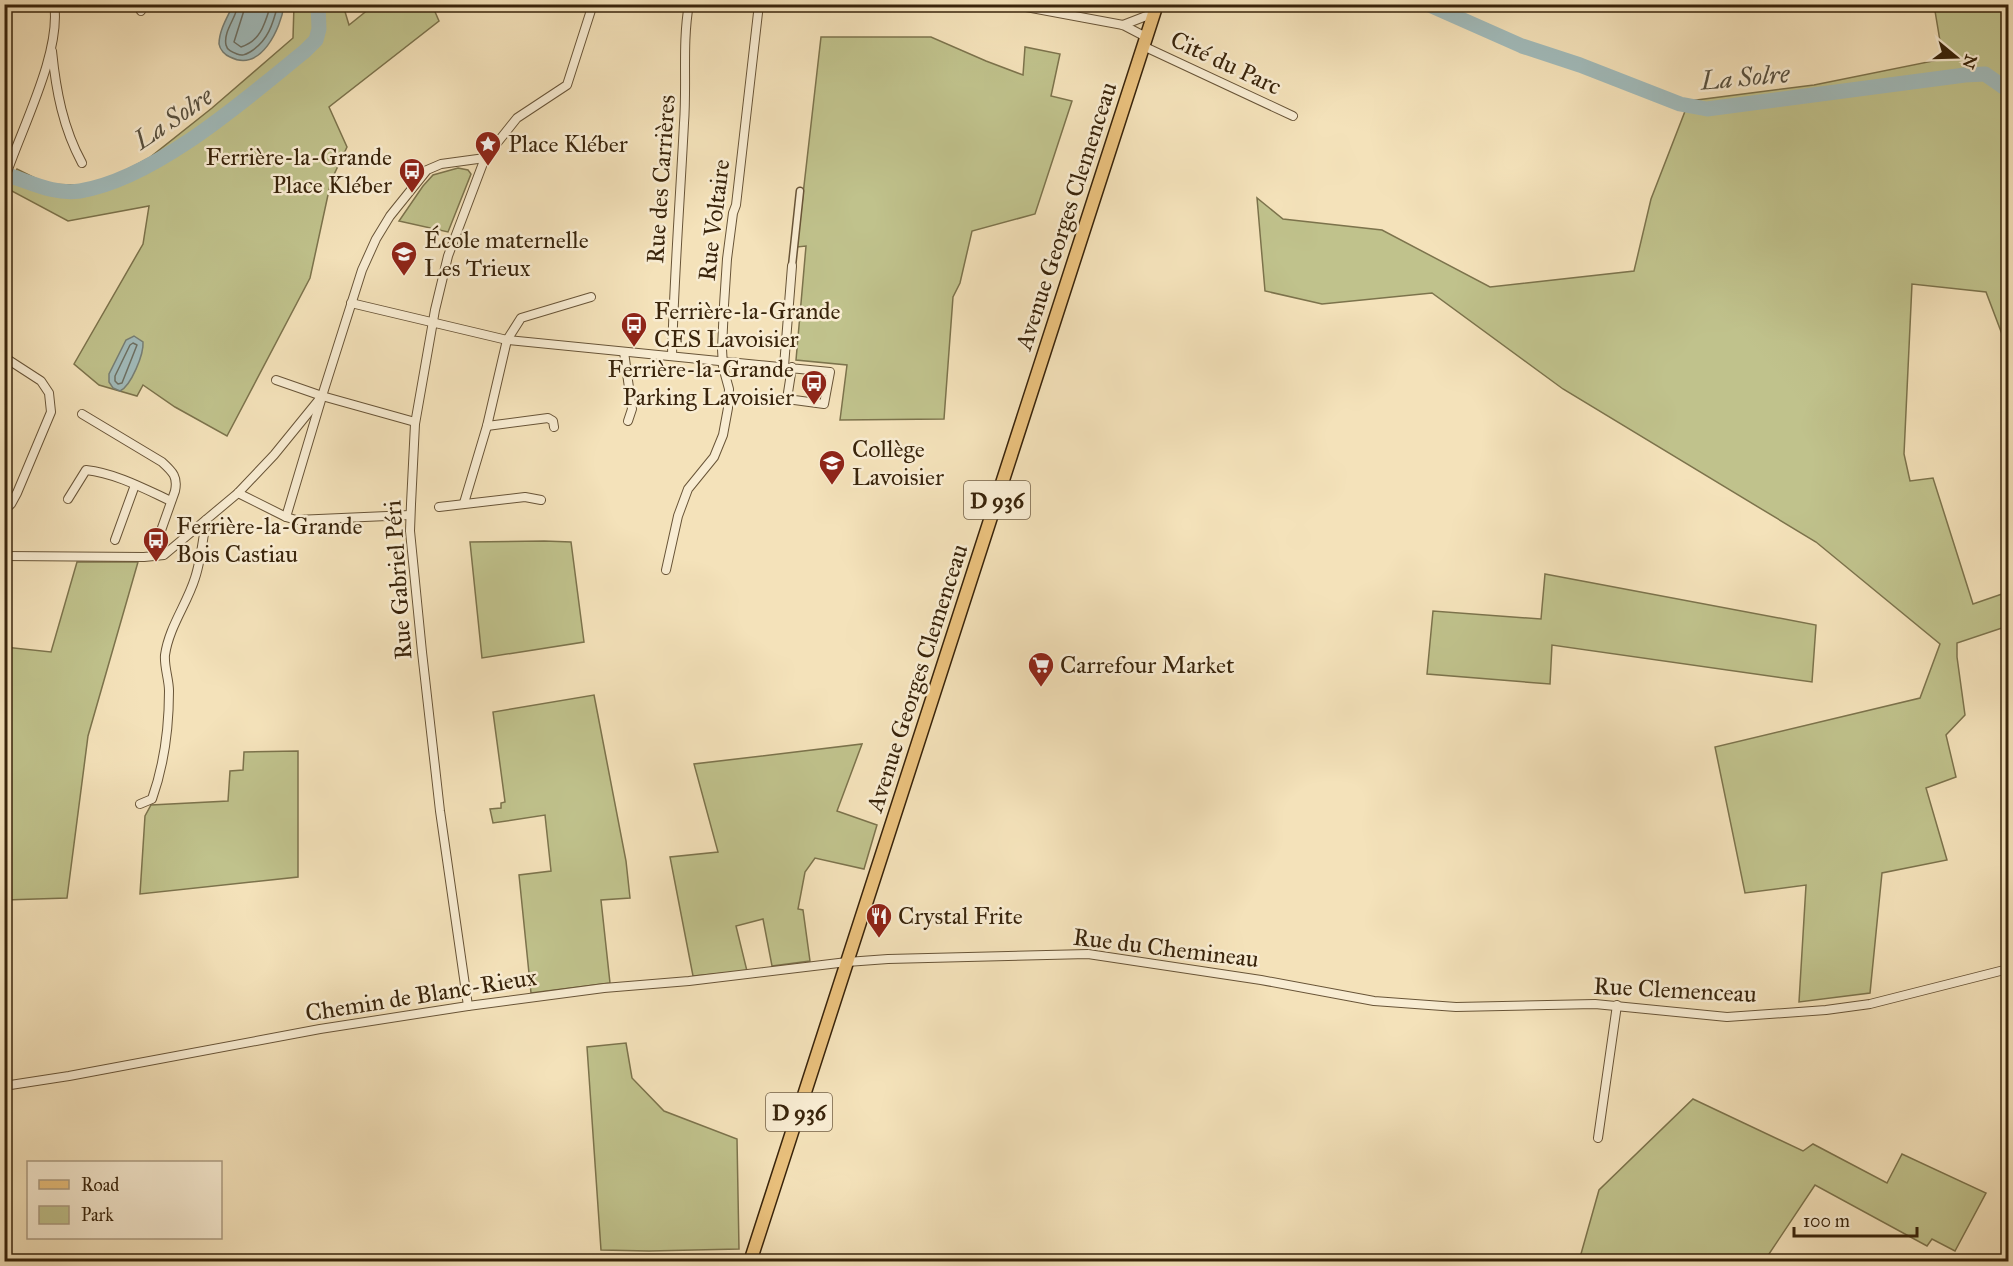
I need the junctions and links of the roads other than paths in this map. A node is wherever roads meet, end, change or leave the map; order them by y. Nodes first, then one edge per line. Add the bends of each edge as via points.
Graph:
1 (54, 4) edge
2 (593, 4) edge
3 (689, 4) edge
4 (759, 4) edge
5 (1010, 4) edge
6 (1155, 9) edge
7 (1123, 25) junction
8 (1144, 42) junction
9 (52, 47) junction
10 (1293, 116) dead end
11 (485, 158) junction
12 (82, 163) dead end
13 (6, 177) edge
14 (800, 191) dead end
15 (792, 266) joint
16 (591, 297) dead end
17 (351, 303) junction
18 (433, 323) junction
19 (507, 340) junction
20 (624, 352) junction
21 (672, 355) junction
22 (4, 357) edge
23 (723, 360) junction
24 (788, 367) junction
25 (276, 380) dead end
26 (322, 396) junction
27 (82, 414) dead end
28 (628, 421) dead end
29 (415, 422) junction
30 (487, 426) junction
31 (554, 428) dead end
32 (135, 485) junction
33 (238, 494) junction
34 (68, 499) dead end
35 (541, 500) dead end
36 (171, 501) junction
37 (464, 503) junction
38 (439, 507) dead end
39 (4, 511) edge
40 (410, 515) junction
41 (286, 517) junction
42 (206, 520) junction
43 (116, 540) dead end
44 (4, 556) edge
45 (152, 556) junction
46 (666, 570) dead end
47 (140, 804) dead end
48 (847, 962) junction
49 (2008, 969) edge
50 (1335, 994) joint
51 (1617, 1005) junction
52 (468, 1006) junction
53 (4, 1086) edge
54 (1598, 1138) dead end
55 (750, 1262) edge

1 - 9 street
2 - 11 street, Rue Gabriel Péri via 567,85 517,118
3 - 21 street, Rue des Carrières
4 - 23 street, Rue Voltaire via 727,259
5 - 7 street
6 - 7 street
6 - 8 main road, Avenue Georges Clemenceau / D 936
7 - 8 street, Cité du Parc
8 - 10 street, Cité du Parc
8 - 48 main road, Avenue Georges Clemenceau / D 936
9 - 12 street via 59,101 70,141
9 - 13 street
11 - 17 street via 441,164 427,170 376,239
11 - 18 street, Rue Gabriel Péri via 448,256
14 - 15 street
15 - 24 street
16 - 19 street via 521,318
17 - 18 street
17 - 26 street
18 - 19 street
18 - 29 street, Rue Gabriel Péri
19 - 20 street
19 - 30 street
20 - 21 street
20 - 28 street via 632,409
21 - 23 street
22 - 39 street via 41,381 49,393 51,412 17,493
23 - 24 street
23 - 46 street, Rue Voltaire via 729,389 723,435 714,458 688,489
24 - 24 street via 830,372 824,404 787,399
25 - 26 street
26 - 29 street
26 - 33 street
26 - 41 street
27 - 36 street via 173,471 177,481
29 - 40 street, Rue Gabriel Péri
30 - 31 street via 548,418
30 - 37 street
32 - 34 street via 86,470
32 - 36 street
32 - 43 street
33 - 41 street
33 - 42 street
35 - 37 street via 525,497
36 - 45 street
37 - 38 street
40 - 41 street via 297,520
40 - 52 street, Rue Gabriel Péri via 440,811
42 - 45 street via 164,555
42 - 47 street via 195,580 165,658 169,690 164,755 152,799
44 - 45 street
48 - 50 street, Rue du Chemineau via 1088,954
48 - 52 street, Chemin de Blanc-Rieux
48 - 55 main road, Avenue Georges Clemenceau / D 936
49 - 51 street, Rue Clemenceau via 1870,1004 1797,1013 1727,1017
50 - 51 street, Rue Clemenceau via 1456,1007
51 - 54 street
52 - 53 street, Chemin de Blanc-Rieux

